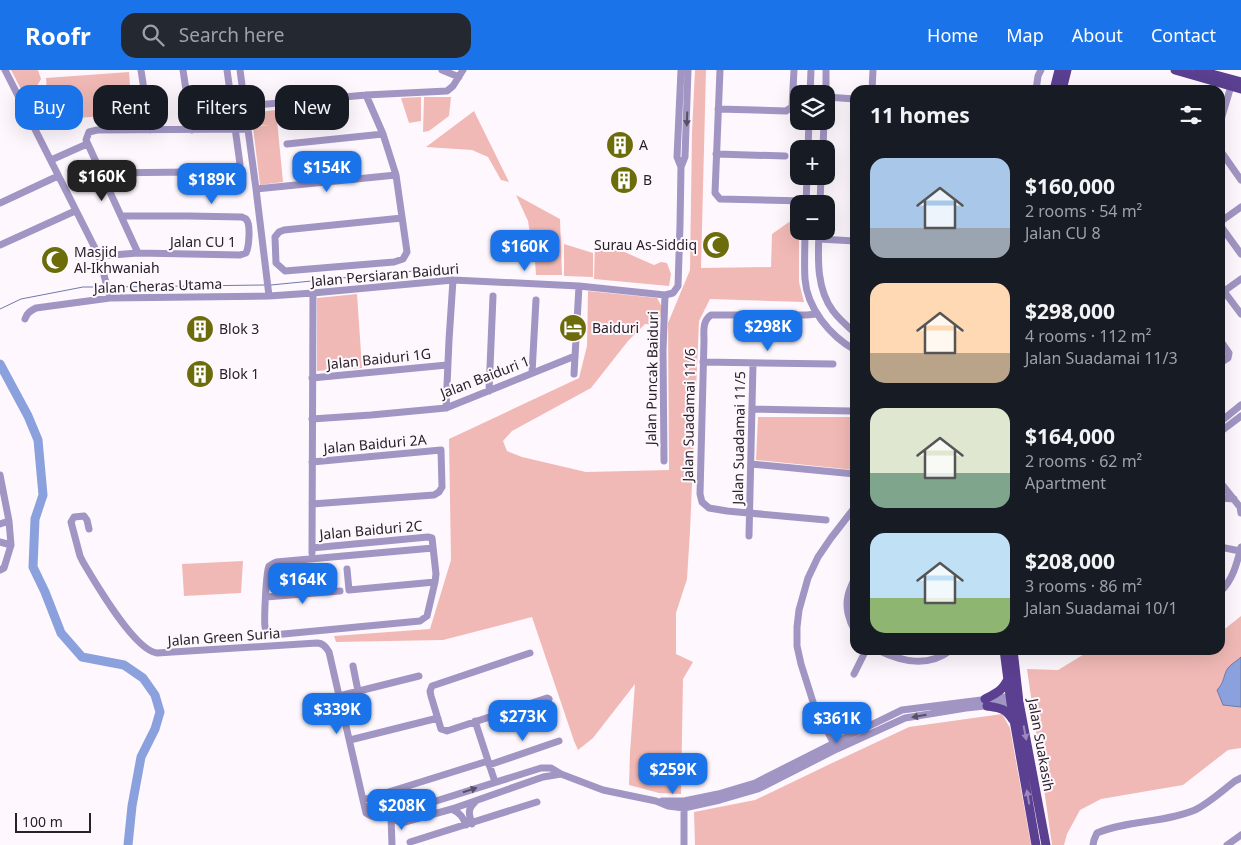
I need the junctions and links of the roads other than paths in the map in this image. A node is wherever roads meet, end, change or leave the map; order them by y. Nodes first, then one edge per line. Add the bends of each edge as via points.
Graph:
1 (5, 70) edge
2 (141, 70) edge
3 (183, 70) edge
4 (227, 70) edge
5 (240, 70) edge
6 (442, 70) edge
7 (463, 70) edge
8 (681, 70) edge
9 (688, 70) edge
10 (720, 70) edge
11 (794, 70) edge
12 (811, 70) edge
13 (826, 70) edge
14 (873, 70) edge
15 (1041, 70) edge
16 (1059, 70) edge
17 (1067, 70) edge
18 (1175, 70) edge
19 (1197, 70) edge
20 (459, 77) junction
21 (1241, 82) edge
22 (143, 85) edge
23 (185, 85) edge
24 (229, 85) edge
25 (242, 85) edge
26 (810, 85) edge
27 (826, 85) edge
28 (872, 85) edge
29 (1037, 85) edge
30 (1055, 85) edge
31 (1063, 85) edge
32 (1231, 86) junction
33 (1241, 88) edge
34 (366, 94) junction
35 (835, 98) edge
36 (850, 99) edge
37 (265, 104) edge
38 (1225, 106) edge
39 (718, 109) junction
40 (97, 130) edge
41 (235, 130) edge
42 (248, 130) edge
43 (383, 134) junction
44 (87, 142) junction
45 (287, 144) dead end
46 (716, 154) junction
47 (785, 156) dead end
48 (1225, 157) edge
49 (51, 160) junction
50 (680, 167) junction
51 (101, 173) junction
52 (396, 175) junction
53 (58, 176) junction
54 (1241, 180) edge
55 (256, 188) junction
56 (790, 201) edge
57 (0, 203) edge
58 (1241, 207) edge
59 (76, 211) junction
60 (121, 216) junction
61 (402, 218) junction
62 (1225, 219) edge
63 (1225, 230) edge
64 (835, 238) edge
65 (805, 240) edge
66 (819, 240) edge
67 (850, 240) edge
68 (0, 245) edge
69 (138, 253) junction
70 (1241, 254) edge
71 (99, 256) junction
72 (1241, 279) edge
73 (453, 280) junction
74 (579, 286) junction
75 (1225, 289) edge
76 (312, 293) junction
77 (666, 295) junction
78 (269, 296) junction
79 (493, 296) dead end
80 (1225, 296) edge
81 (110, 298) junction
82 (536, 300) dead end
83 (816, 314) junction
84 (1241, 314) edge
85 (26, 319) dead end
86 (850, 328) edge
87 (850, 346) edge
88 (1225, 347) edge
89 (575, 356) junction
90 (1225, 360) edge
91 (703, 362) junction
92 (753, 362) junction
93 (834, 364) dead end
94 (448, 365) junction
95 (532, 373) junction
96 (574, 374) dead end
97 (312, 378) junction
98 (489, 391) junction
99 (1241, 405) edge
100 (446, 408) junction
101 (752, 409) junction
102 (850, 411) dead end
103 (1225, 415) edge
104 (1241, 416) edge
105 (312, 419) junction
106 (1225, 422) edge
107 (1229, 426) junction
108 (1225, 429) edge
109 (664, 461) dead end
110 (312, 462) junction
111 (751, 464) junction
112 (850, 474) edge
113 (0, 475) edge
114 (1225, 488) edge
115 (2, 492) edge
116 (1225, 498) edge
117 (1234, 499) junction
118 (312, 504) junction
119 (750, 513) junction
120 (1241, 513) edge
121 (850, 514) edge
122 (826, 520) dead end
123 (8, 521) junction
124 (0, 524) edge
125 (89, 529) dead end
126 (749, 536) dead end
127 (0, 542) edge
128 (11, 545) junction
129 (1225, 547) edge
130 (312, 548) junction
131 (433, 548) junction
132 (1240, 549) edge
133 (312, 558) junction
134 (347, 568) dead end
135 (0, 570) edge
136 (435, 582) junction
137 (1225, 587) edge
138 (850, 591) edge
139 (340, 592) dead end
140 (266, 597) junction
141 (850, 621) edge
142 (530, 653) dead end
143 (864, 655) edge
144 (888, 655) edge
145 (944, 655) edge
146 (1005, 655) edge
147 (1013, 655) edge
148 (353, 666) dead end
149 (854, 674) dead end
150 (419, 676) dead end
151 (1008, 679) junction
152 (358, 691) junction
153 (342, 695) junction
154 (549, 699) dead end
155 (1015, 699) junction
156 (986, 702) junction
157 (438, 718) junction
158 (475, 721) junction
159 (1014, 722) junction
160 (828, 730) junction
161 (847, 736) junction
162 (353, 739) junction
163 (559, 742) dead end
164 (836, 746) junction
165 (821, 749) junction
166 (491, 763) junction
167 (562, 774) junction
168 (1241, 778) edge
169 (495, 782) junction
170 (363, 800) junction
171 (477, 800) junction
172 (537, 802) dead end
173 (684, 805) junction
174 (452, 808) junction
175 (391, 817) junction
176 (469, 825) junction
177 (1241, 835) edge
178 (410, 842) dead end
179 (392, 845) edge
180 (684, 845) edge
181 (1036, 845) edge
182 (1046, 845) edge
183 (1093, 845) edge
184 (1227, 845) edge

1 - 49 street
2 - 22 street
3 - 23 street
4 - 24 street
5 - 25 street
6 - 20 street
7 - 20 street
8 - 50 street via 677,157
9 -> 50 street via 685,156
10 - 39 street
11 - 39 street via 792,107 786,111
12 - 26 street
13 - 27 street
14 - 28 street
15 - 29 street
16 - 30 main road
17 - 31 main road
18 - 32 main road
19 - 21 main road
20 - 34 street via 447,91
32 - 33 main road
32 - 38 street
34 - 37 street
34 - 43 street
35 - 36 street
39 - 46 street
40 - 44 street via 89,132
41 - 51 street via 240,164 232,173
42 - 55 street
43 - 45 street
43 - 52 street
44 - 49 street
44 - 51 street
46 - 47 street
46 - 56 street via 715,192 720,199
48 - 54 street
49 - 53 street
50 - 77 street via 678,286 673,294
51 - 60 street
52 - 55 street
52 - 61 street
53 - 57 street
53 - 59 street
55 - 78 street
58 - 62 street
59 - 68 street
59 - 71 street
60 - 69 street
60 - 69 street, Jalan CU 1 via 242,217 248,224 249,247 240,255
61 - 61 street via 284,230 274,237 276,263 285,271 403,259 407,252
63 - 70 street
64 - 67 street
65 - 83 street via 805,280
66 - 86 street via 819,274 823,293 832,311
69 - 71 street, Jalan CU 1
71 - 81 street
72 - 75 street
73 - 74 street, Jalan Persiaran Baiduri
73 - 76 street, Jalan Persiaran Baiduri
73 - 94 street
74 - 77 street, Jalan Persiaran Baiduri
74 - 89 street
76 - 78 street, Jalan Persiaran Baiduri
76 - 97 street
77 - 109 street, Jalan Puncak Baiduri
78 - 81 street, Jalan Cheras Utama
79 - 98 street
80 - 84 street
81 - 85 street, Jalan Cheras Utama via 36,308 26,315
82 - 95 street
83 - 87 street
83 - 91 street, Jalan Suadamai 11/6 via 711,315 705,323
88 - 90 street via 1229,353
89 - 95 street, Jalan Baiduri 1
89 - 96 street
91 - 92 street
91 - 119 street, Jalan Suadamai 11/6 via 702,502 709,508
92 - 93 street
92 - 101 street, Jalan Suadamai 11/5
94 - 97 street, Jalan Baiduri 1G
94 - 100 street
95 - 98 street, Jalan Baiduri 1
97 - 105 street
98 - 100 street, Jalan Baiduri 1
99 - 103 street
100 - 105 street, Jalan Baiduri 1
101 - 102 street
101 - 111 street, Jalan Suadamai 11/5
104 - 107 street
105 - 110 street
106 - 107 street
107 - 108 street
110 - 118 street
110 - 118 street, Jalan Baiduri 2A via 441,450 442,487 434,495
111 - 112 street
111 - 119 street, Jalan Suadamai 11/5
113 - 115 street
114 - 117 street
115 - 123 street
116 - 117 street
117 - 120 street
118 - 130 street
119 - 122 street
119 - 126 street, Jalan Suadamai 11/5
121 - 160 street via 818,557 799,610 797,646 801,664 814,704
123 - 124 street
123 - 128 street
125 - 153 street, Jalan Green Suria via 84,516 74,517 71,522 83,562 112,609 150,652 321,643 329,652
127 - 128 street
128 - 135 street via 4,568
129 - 132 street
130 - 131 street, Jalan Baiduri 2C via 428,537 432,538
130 - 133 street
131 - 133 street
131 - 136 street
132 - 137 street
133 - 140 street via 276,562 270,566
134 - 136 street via 349,590
136 - 140 street via 426,616 420,621 273,635 265,627
138 - 141 street via 847,610
139 - 140 street
142 - 157 street via 432,686 430,691
143 - 149 street
144 - 145 street via 914,662
146 - 151 main road, Jalan Suakasih
147 - 155 main road, Jalan Suakasih
148 - 152 street
150 - 152 street
151 - 155 main road, Jalan Suakasih
151 - 156 main road via 1004,688
152 - 153 street
153 - 162 street
154 - 158 street
155 - 156 street
155 - 159 main road, Jalan Suakasih
155 -> 182 main road, Jalan Suakasih
156 - 159 main road via 1002,708
156 - 161 street via 902,710
156 -> 164 street via 905,718
157 - 158 street via 441,729 447,731
157 - 162 street
158 - 166 street
181 -> 159 main road, Jalan Suakasih
160 - 161 street
160 - 164 street
160 - 165 street via 826,743
161 - 164 street
162 - 170 street
163 - 166 street
164 - 165 street
164 - 173 street via 758,789 720,800
165 - 173 street via 755,783
166 - 169 street
166 - 170 street
167 - 169 street via 551,768 541,768
167 - 171 street via 543,777
167 - 173 street via 603,790 668,806
168 - 183 street via 1192,811 1106,829 1097,833
175 -> 169 street
170 - 175 street via 366,813 376,818
171 - 174 street
171 - 176 street via 469,811
172 - 176 street
173 - 180 street
174 - 175 street via 401,823
174 - 176 street
175 - 179 street
176 - 178 street
177 - 184 street

